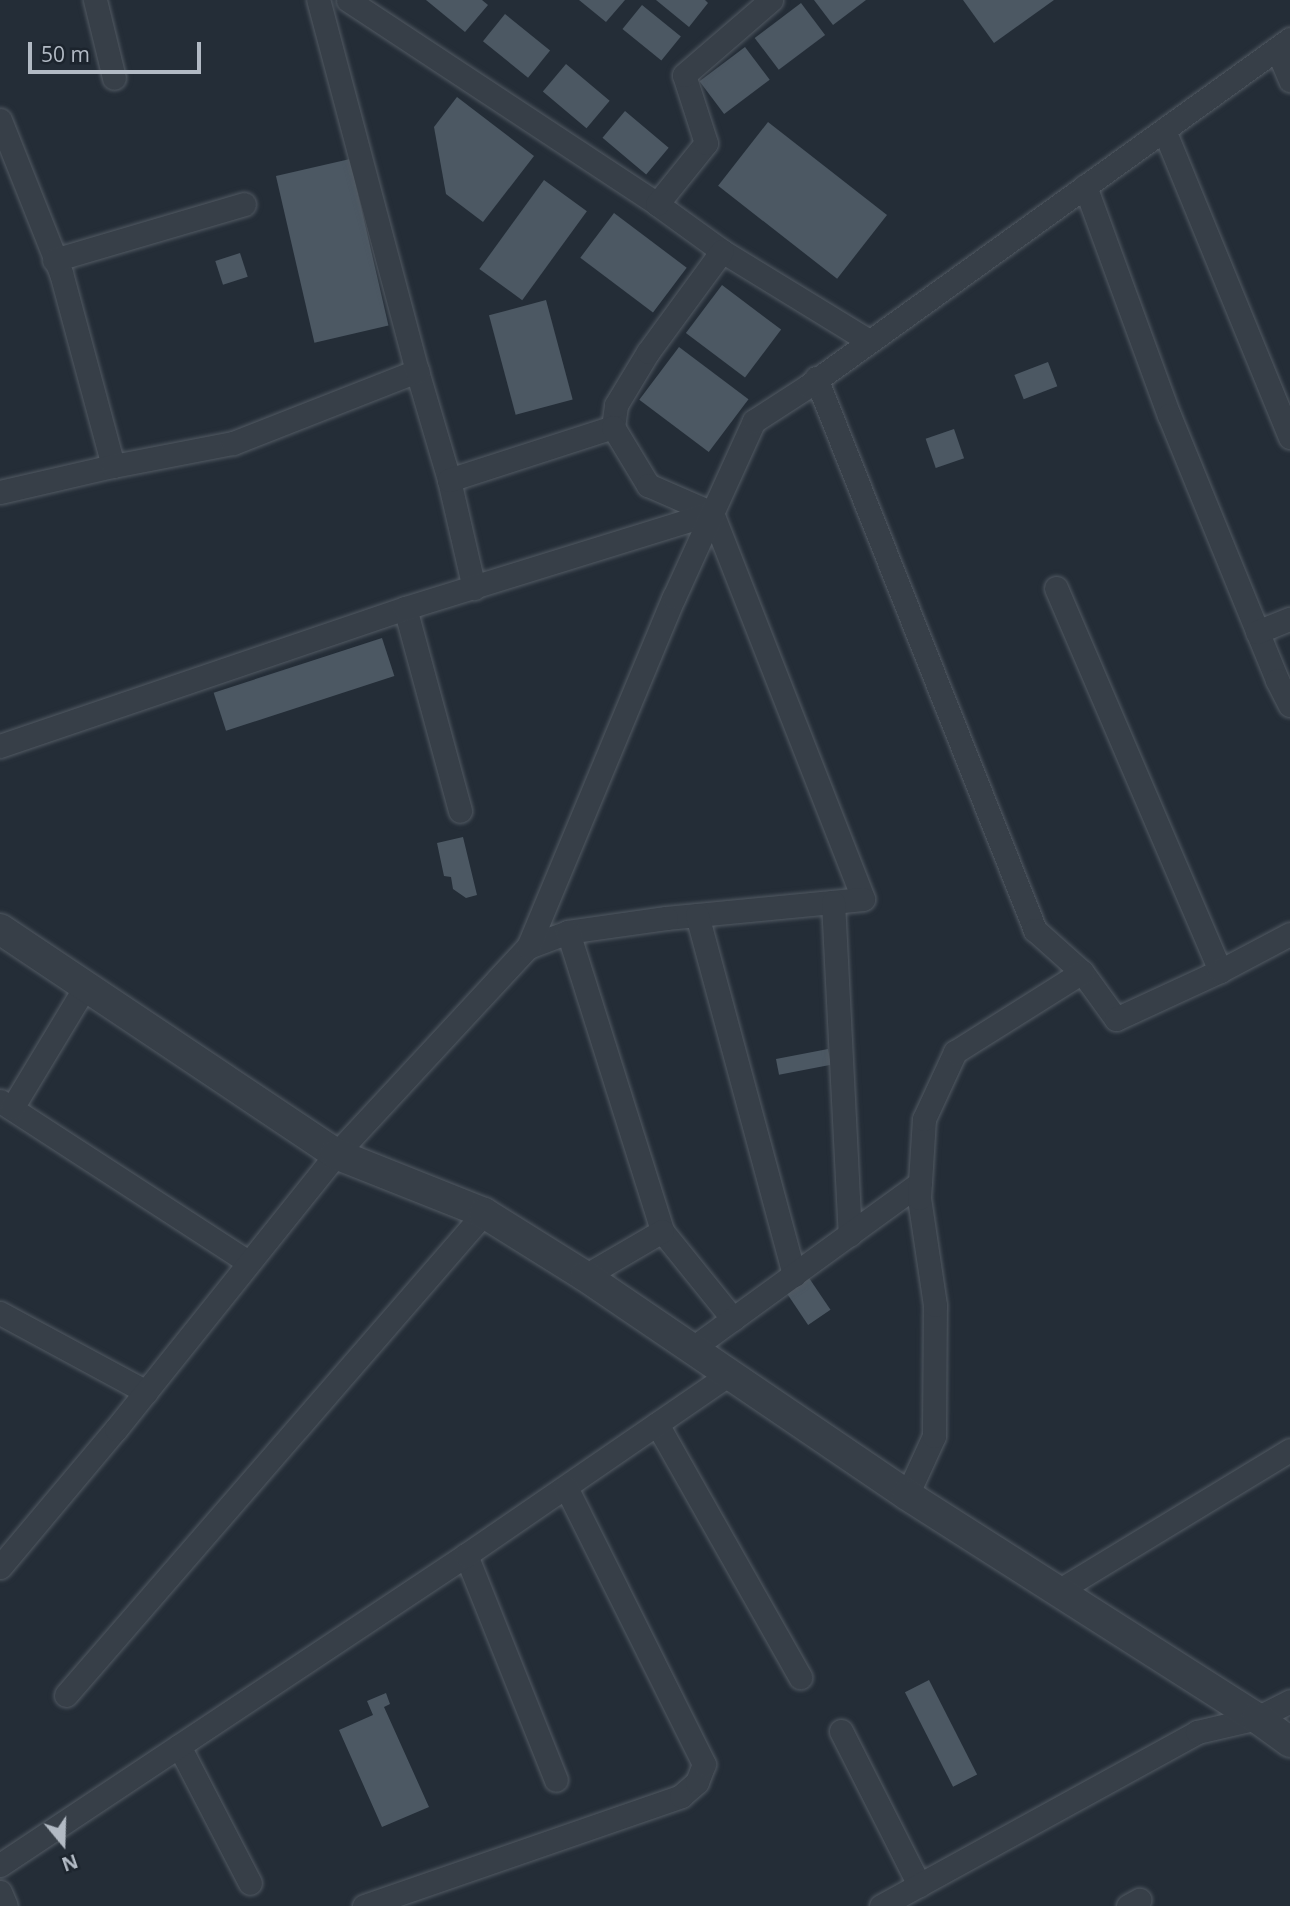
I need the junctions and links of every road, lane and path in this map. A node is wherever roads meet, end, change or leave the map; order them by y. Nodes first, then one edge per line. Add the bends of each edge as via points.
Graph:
1 (95, 0) edge
2 (318, 0) edge
3 (348, 0) edge
4 (756, 4) edge
5 (1284, 44) edge
6 (114, 78) dead end
7 (1290, 80) edge
8 (0, 120) edge
9 (1164, 130) junction
10 (1085, 186) junction
11 (244, 204) dead end
12 (657, 204) junction
13 (722, 251) junction
14 (54, 260) junction
15 (869, 341) junction
16 (417, 371) junction
17 (816, 378) junction
18 (613, 427) junction
19 (1290, 437) edge
20 (113, 466) junction
21 (449, 480) junction
22 (0, 492) edge
23 (712, 513) junction
24 (474, 588) junction
25 (1056, 588) dead end
26 (405, 608) junction
27 (1290, 619) edge
28 (1257, 632) junction
29 (1290, 705) edge
30 (0, 746) edge
31 (460, 811) dead end
32 (833, 902) junction
33 (697, 915) junction
34 (0, 929) edge
35 (568, 932) junction
36 (1290, 934) edge
37 (528, 947) junction
38 (1220, 971) junction
39 (1082, 972) junction
40 (85, 987) junction
41 (6, 1105) edge
42 (335, 1154) junction
43 (920, 1183) junction
44 (484, 1213) junction
45 (662, 1231) junction
46 (850, 1235) junction
47 (248, 1262) junction
48 (794, 1275) junction
49 (585, 1276) junction
50 (0, 1312) edge
51 (733, 1319) junction
52 (690, 1350) junction
53 (728, 1375) junction
54 (146, 1392) junction
55 (657, 1424) junction
56 (1290, 1450) edge
57 (566, 1487) junction
58 (907, 1495) junction
59 (466, 1555) junction
60 (0, 1567) edge
61 (1058, 1591) junction
62 (800, 1677) dead end
63 (66, 1695) dead end
64 (1290, 1701) edge
65 (1257, 1718) junction
66 (841, 1731) dead end
67 (1290, 1742) edge
68 (179, 1746) junction
69 (556, 1780) dead end
70 (0, 1865) edge
71 (250, 1883) dead end
72 (919, 1885) junction
73 (0, 1892) edge
74 (6, 1906) edge
75 (365, 1906) edge
76 (881, 1906) edge

1 - 6 street
2 - 16 street
3 - 12 street
4 - 12 street via 684,75 706,143
5 - 7 street
5 - 9 street
8 - 14 street
9 - 10 street
9 - 19 street
10 - 15 street
10 - 28 street via 1169,415
11 - 14 street
12 - 13 street
13 - 15 street
13 - 18 street via 648,352 616,405
14 - 20 street
15 - 17 street
16 - 20 street via 233,443
16 - 21 street
17 - 23 street via 754,421
17 - 39 street via 1035,930
18 - 21 street
18 - 23 street via 648,485
20 - 22 street
21 - 24 street
23 - 24 street
23 - 32 street via 863,899
23 - 37 street
24 - 26 street
25 - 38 street
26 - 30 street
26 - 31 street
27 - 28 street
28 - 29 street
32 - 33 street
32 - 46 street
33 - 35 street
33 - 48 street
34 - 40 street
35 - 37 street
35 - 45 street
36 - 38 street
37 - 42 street
38 - 39 street via 1116,1019
39 - 43 street via 955,1052 924,1119
40 - 41 street
40 - 42 street
41 - 47 street
42 - 44 street
42 - 47 street
43 - 46 street
43 - 58 street via 935,1305 934,1436
44 - 49 street
44 - 63 street
45 - 49 street
45 - 51 street
46 - 48 street
47 - 54 street
48 - 51 street
49 - 52 street
50 - 54 street
51 - 52 street
52 - 53 street
53 - 55 street
53 - 58 street
54 - 60 street
55 - 57 street
55 - 62 street
56 - 61 street
57 - 59 street
57 - 75 street via 704,1764 697,1782 681,1796
58 - 61 street
59 - 68 street
59 - 69 street
61 - 65 street
64 - 65 street
65 - 67 street
65 - 72 street via 1197,1732
66 - 72 street
68 - 70 street
68 - 71 street
72 - 76 street
73 - 74 street

